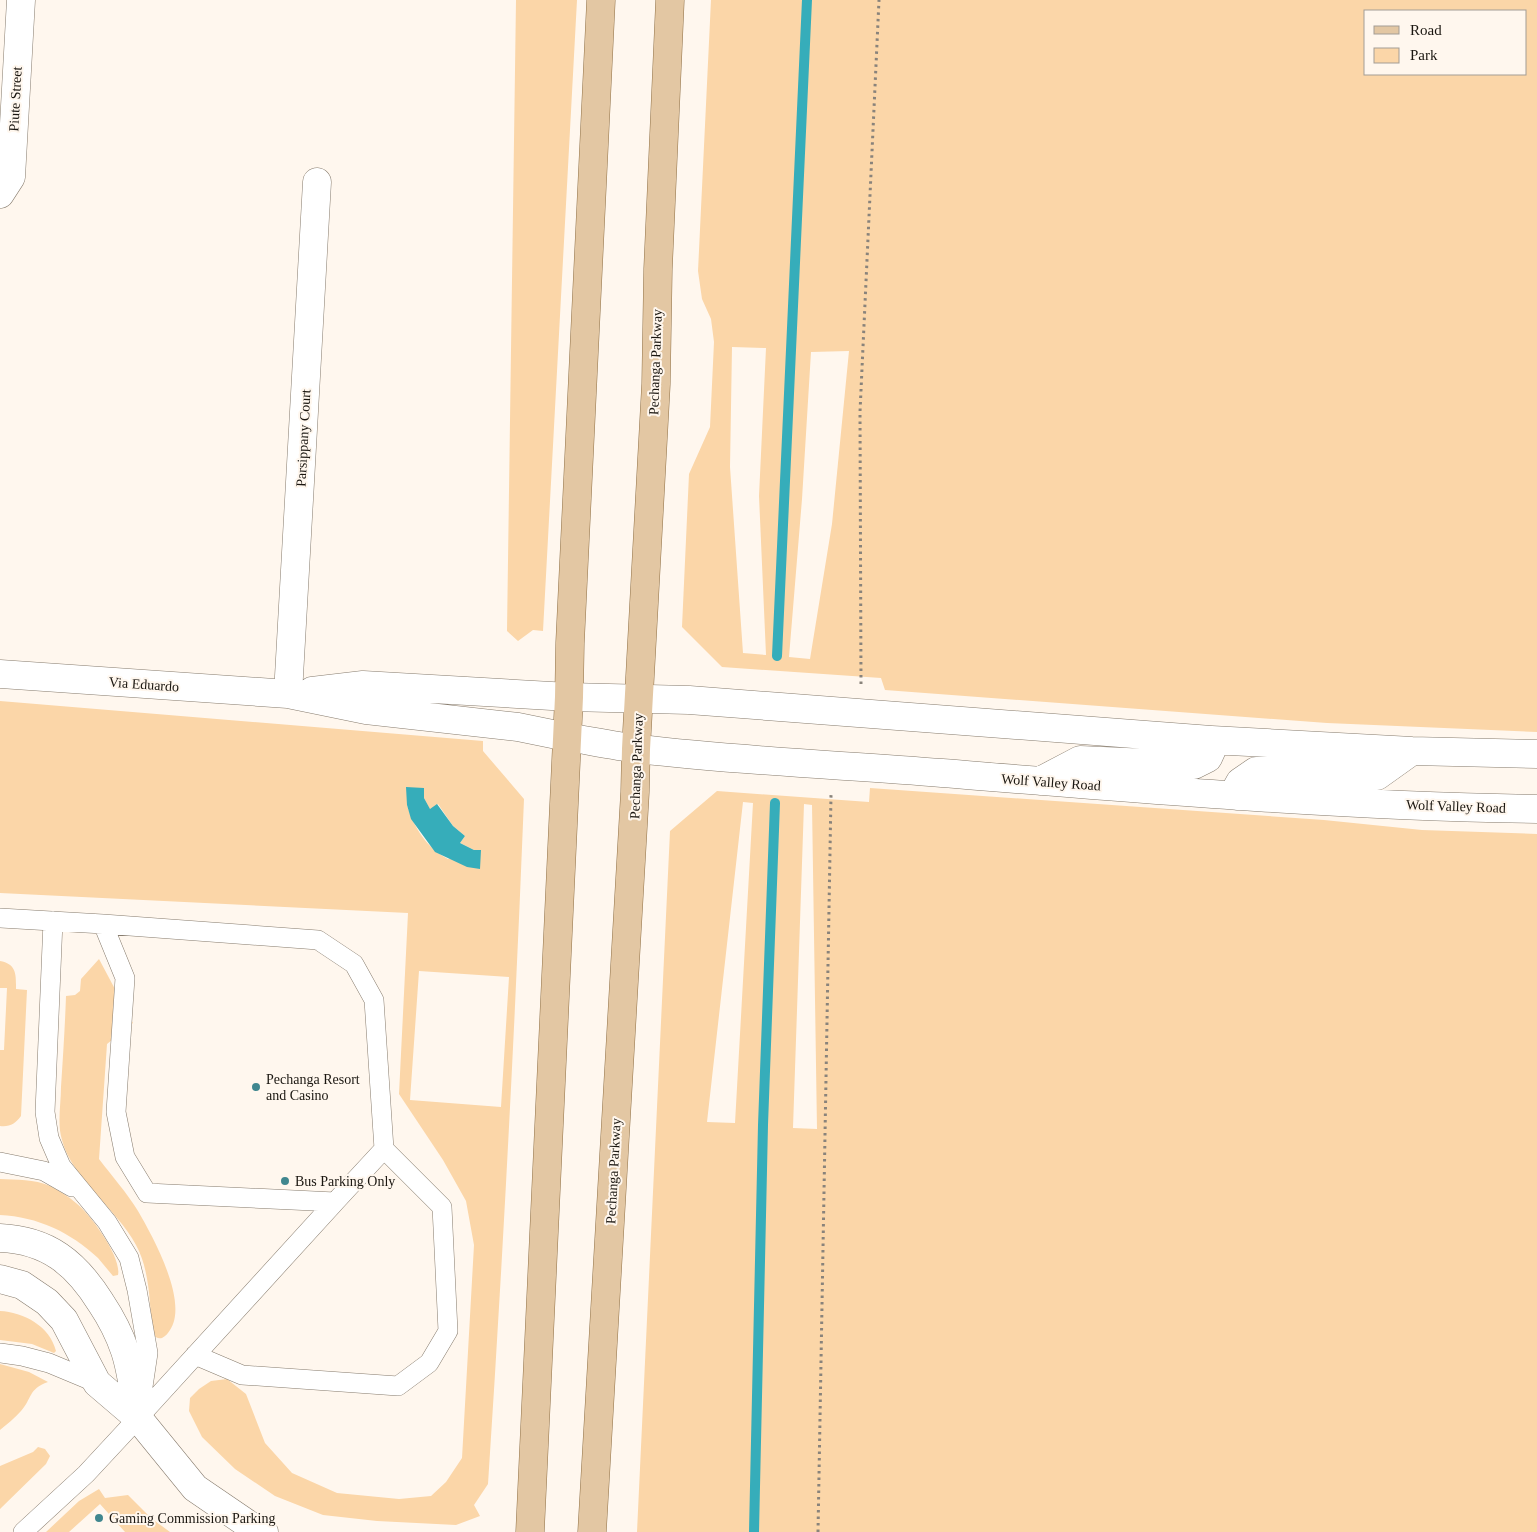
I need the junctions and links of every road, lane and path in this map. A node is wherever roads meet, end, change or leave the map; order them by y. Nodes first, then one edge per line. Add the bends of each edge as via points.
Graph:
1 (21, 0) edge
2 (601, 0) edge
3 (670, 0) edge
4 (879, 0) edge
5 (318, 182) dead end
6 (0, 194) edge
7 (0, 674) edge
8 (288, 694) junction
9 (569, 696) junction
10 (638, 700) junction
11 (860, 713) junction
12 (567, 738) junction
13 (1211, 740) junction
14 (636, 749) junction
15 (1412, 751) junction
16 (1537, 754) edge
17 (831, 764) junction
18 (1040, 781) junction
19 (1236, 796) junction
20 (1537, 809) edge
21 (0, 918) edge
22 (53, 921) junction
23 (103, 924) junction
24 (384, 1149) junction
25 (0, 1162) edge
26 (82, 1193) junction
27 (334, 1202) junction
28 (0, 1238) edge
29 (0, 1280) edge
30 (0, 1353) edge
31 (195, 1355) junction
32 (97, 1383) junction
33 (138, 1418) junction
34 (23, 1532) edge
35 (264, 1532) edge
36 (530, 1532) edge
37 (592, 1532) edge
38 (818, 1532) edge

1 - 6 main road, Piute Street via 11,176
2 - 9 main road
3 - 10 main road, Pechanga Parkway via 656,384
4 - 11 path via 860,412
5 - 8 main road, Parsippany Court
7 - 8 main road, Via Eduardo
8 - 9 main road, Via Eduardo via 363,685
8 - 12 main road, Via Eduardo via 366,710 518,727
9 - 10 main road
9 - 12 main road
10 - 11 main road via 689,700
10 - 14 main road, Pechanga Parkway
11 - 13 main road
12 - 14 main road, Wolf Valley Road
12 - 36 main road
13 - 15 main road
13 - 18 main road via 1213,747 1208,758 1194,764 1080,760
14 - 17 main road, Wolf Valley Road
14 - 37 main road, Pechanga Parkway
15 - 16 main road
15 - 19 main road via 1377,776 1256,772 1240,782
17 - 18 main road, Wolf Valley Road
17 - 38 path
18 - 19 main road, Wolf Valley Road
19 - 20 main road, Wolf Valley Road
21 - 22 lane
22 - 23 lane
22 - 26 lane via 45,1112 49,1138 61,1166
23 - 24 lane via 318,940 354,964 374,1000
23 - 27 lane via 125,978 116,1112 125,1157 147,1193
24 - 27 lane
24 - 31 lane via 442,1207 448,1331 430,1363 398,1386 242,1375
25 - 26 lane via 44,1171
26 - 33 lane via 107,1222 129,1258 137,1290 148,1353
27 - 31 lane
28 - 33 main road via 36,1244 56,1254 88,1282 115,1326 125,1352
29 - 32 main road via 22,1285 53,1308 64,1320
30 - 32 lane via 49,1364
31 - 33 lane
32 - 33 main road
33 - 34 lane via 86,1474
33 - 35 main road via 195,1488 254,1529

